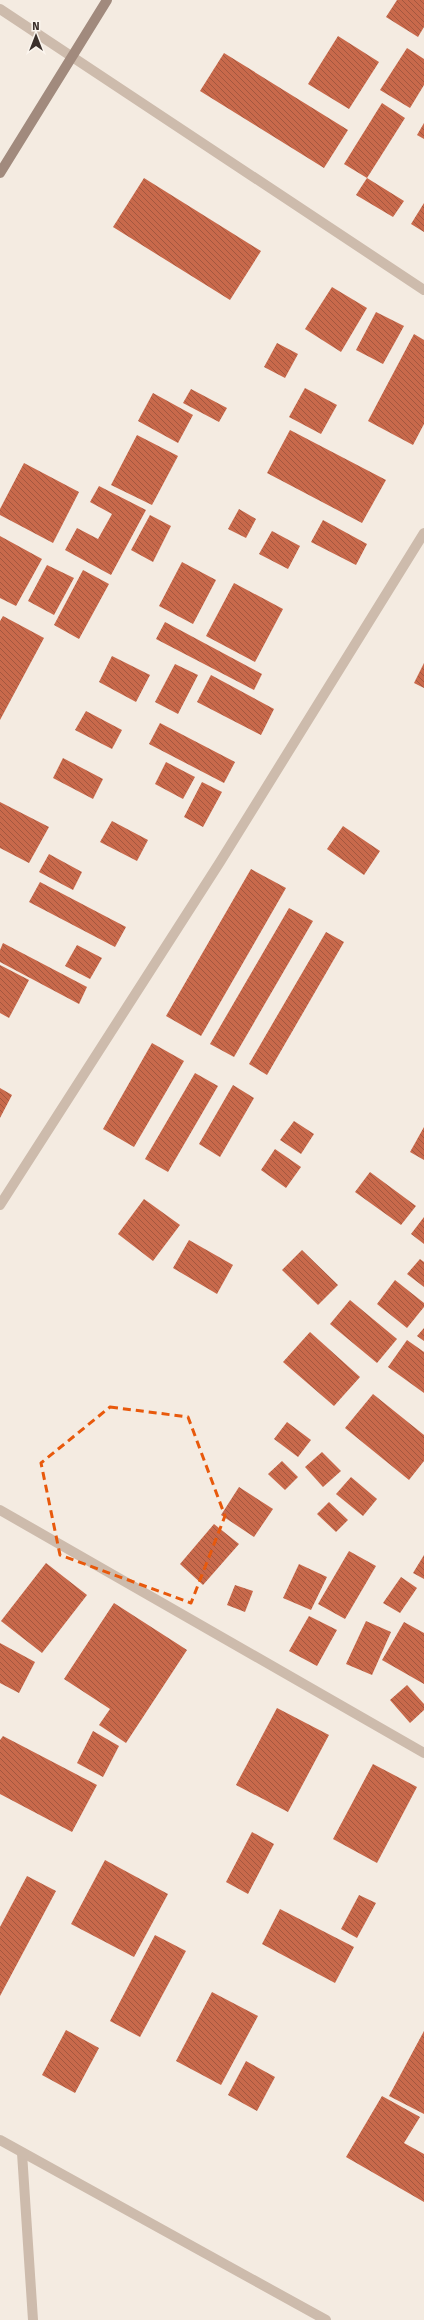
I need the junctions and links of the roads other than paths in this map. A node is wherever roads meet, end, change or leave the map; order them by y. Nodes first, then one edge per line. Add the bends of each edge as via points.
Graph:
1 (107, 0) edge
2 (0, 9) edge
3 (71, 56) junction
4 (0, 172) edge
5 (424, 290) edge
6 (424, 533) edge
7 (0, 1205) edge
8 (0, 1510) edge
9 (424, 1753) edge
10 (0, 2140) edge
11 (22, 2152) junction
12 (33, 2320) edge
13 (326, 2320) edge

1 - 3 main road
2 - 3 street
3 - 4 main road
3 - 5 street
6 - 7 street via 220,862
8 - 9 street
10 - 11 street
11 - 12 street
11 - 13 street

